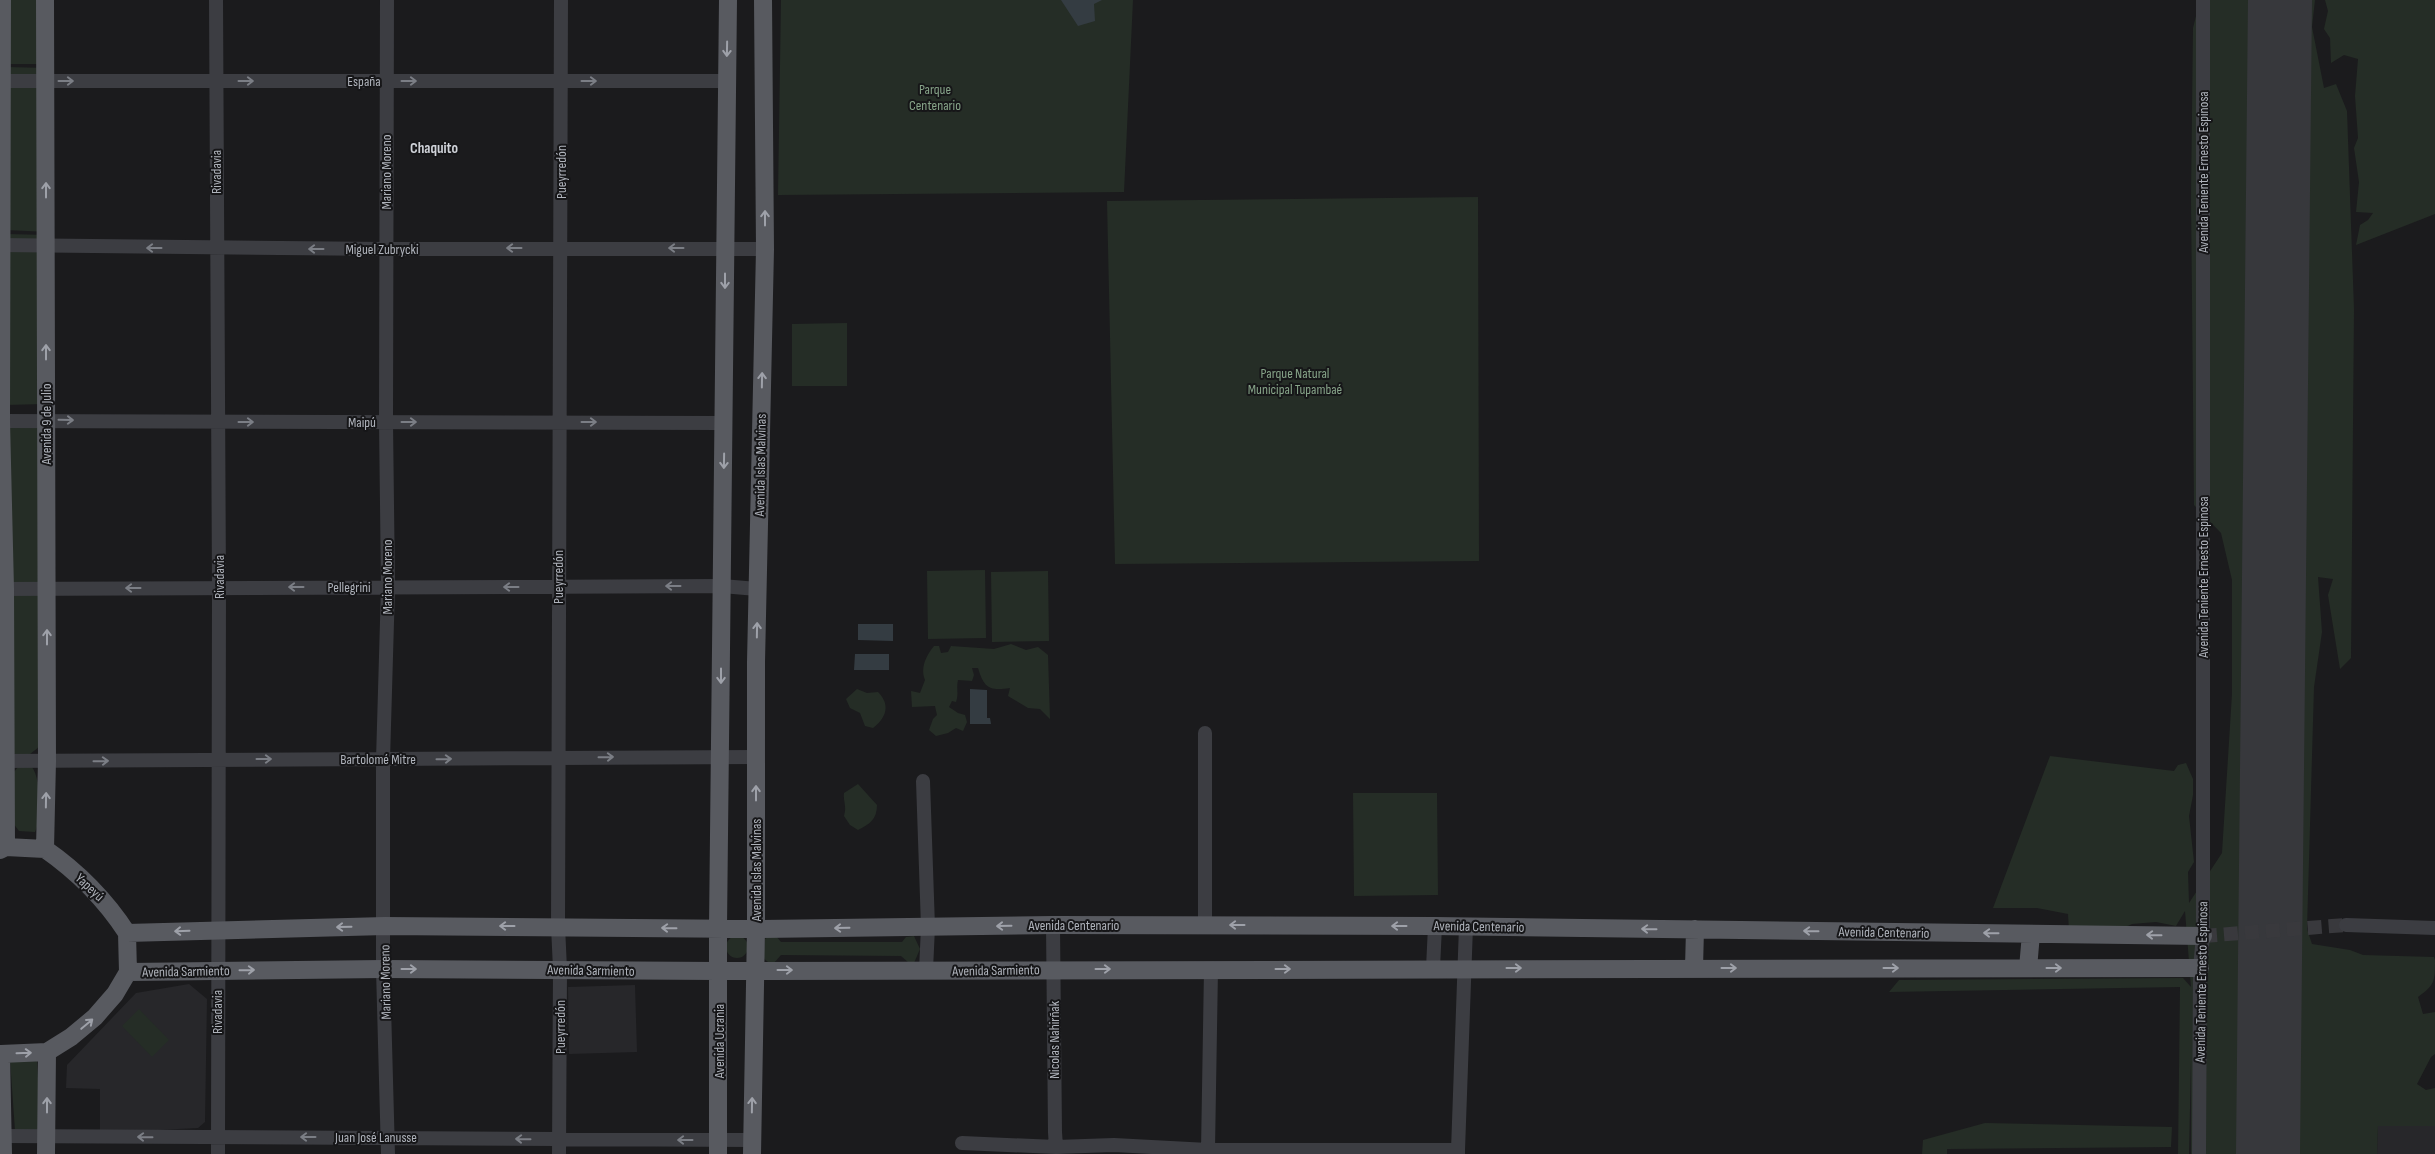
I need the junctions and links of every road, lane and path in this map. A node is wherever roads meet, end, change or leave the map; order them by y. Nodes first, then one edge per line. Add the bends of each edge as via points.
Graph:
1 (2, 0) edge
2 (45, 0) edge
3 (216, 0) edge
4 (387, 0) edge
5 (561, 0) edge
6 (728, 0) edge
7 (763, 0) edge
8 (2203, 0) edge
9 (1, 81) edge
10 (46, 81) junction
11 (216, 81) junction
12 (387, 81) junction
13 (561, 81) junction
14 (727, 81) junction
15 (0, 245) edge
16 (46, 247) junction
17 (217, 248) junction
18 (560, 248) junction
19 (725, 248) junction
20 (386, 249) junction
21 (765, 249) junction
22 (46, 420) junction
23 (1, 421) edge
24 (218, 422) junction
25 (386, 422) junction
26 (560, 422) junction
27 (724, 423) junction
28 (558, 586) junction
29 (722, 586) junction
30 (388, 587) junction
31 (3, 588) edge
32 (46, 588) junction
33 (219, 588) junction
34 (757, 589) junction
35 (1205, 733) dead end
36 (721, 756) junction
37 (756, 756) junction
38 (559, 758) junction
39 (218, 759) junction
40 (383, 760) junction
41 (48, 761) junction
42 (2, 762) edge
43 (923, 781) dead end
44 (3, 848) edge
45 (45, 849) junction
46 (1053, 925) junction
47 (1204, 925) junction
48 (2346, 925) tunnel mouth
49 (384, 926) junction
50 (558, 926) junction
51 (928, 926) junction
52 (1435, 926) junction
53 (1466, 926) junction
54 (718, 928) junction
55 (2435, 928) edge
56 (756, 929) junction
57 (1695, 929) junction
58 (218, 930) junction
59 (127, 933) junction
60 (2032, 934) junction
61 (2203, 936) junction
62 (1433, 968) junction
63 (1465, 968) junction
64 (1694, 968) junction
65 (2028, 968) junction
66 (2200, 968) junction
67 (383, 969) junction
68 (560, 969) junction
69 (1054, 969) junction
70 (1211, 969) junction
71 (217, 970) junction
72 (755, 970) junction
73 (926, 970) junction
74 (718, 971) junction
75 (128, 972) junction
76 (47, 1052) junction
77 (0, 1053) edge
78 (1, 1136) edge
79 (46, 1136) junction
80 (388, 1136) junction
81 (218, 1138) junction
82 (559, 1140) junction
83 (962, 1143) dead end
84 (719, 1147) edge
85 (752, 1147) edge
86 (1208, 1150) junction
87 (1058, 1151) edge
88 (1458, 1152) edge
89 (3, 1154) edge
90 (46, 1154) edge
91 (218, 1154) edge
92 (388, 1154) edge
93 (559, 1154) edge
94 (2200, 1154) edge

1 - 9 main road
2 - 10 main road, Avenida 9 de Julio
3 - 11 street, Rivadavia
4 - 12 street, Mariano Moreno
5 - 13 street, Pueyrredón
6 -> 14 main road
21 -> 7 main road, Avenida Islas Malvinas
8 - 61 street, Avenida Teniente Ernesto Espinosa
9 - 10 street, España
9 - 15 main road
10 -> 11 street, España
16 -> 10 main road, Avenida 9 de Julio
11 -> 12 street, España
11 - 17 street, Rivadavia
12 -> 13 street, España
12 - 20 street, Mariano Moreno
13 -> 14 street, España
13 - 18 street, Pueyrredón
14 - 19 main road
15 - 16 street, Miguel Zubrycki
15 - 23 main road
17 -> 16 street, Miguel Zubrycki
22 -> 16 main road, Avenida 9 de Julio
20 -> 17 street, Miguel Zubrycki
17 - 24 street, Rivadavia
19 -> 18 street, Miguel Zubrycki
18 -> 20 street, Miguel Zubrycki
18 - 26 street, Pueyrredón
19 - 21 street, Miguel Zubrycki
19 -> 27 main road
20 - 25 street, Mariano Moreno
34 -> 21 main road, Avenida Islas Malvinas
22 - 23 street, Maipú
22 -> 24 street, Maipú
22 - 32 main road, Avenida 9 de Julio
23 - 31 main road
24 -> 25 street, Maipú
24 - 33 street, Rivadavia
25 -> 26 street, Maipú
25 - 30 street, Mariano Moreno
26 -> 27 street, Maipú
26 - 28 street, Pueyrredón
27 -> 29 main road
29 -> 28 street, Pellegrini
28 -> 30 street, Pellegrini
28 - 38 street, Pueyrredón
29 - 34 street, Pellegrini
29 -> 36 main road
30 -> 33 street, Pellegrini
30 - 40 street, Mariano Moreno
31 - 32 street, Pellegrini
31 - 42 main road
33 -> 32 street, Pellegrini
41 -> 32 main road, Avenida 9 de Julio
33 - 39 street, Rivadavia
37 -> 34 main road, Avenida Islas Malvinas
35 - 47 street
36 - 37 street, Bartolomé Mitre
38 -> 36 street, Bartolomé Mitre
36 - 54 main road
56 -> 37 main road, Avenida Islas Malvinas
40 -> 38 street, Bartolomé Mitre
38 - 50 street, Pueyrredón
39 -> 40 street, Bartolomé Mitre
41 -> 39 street, Bartolomé Mitre
39 - 58 street, Rivadavia
40 - 49 street, Mariano Moreno
41 - 42 street, Bartolomé Mitre
45 -> 41 main road, Avenida 9 de Julio
42 - 44 main road
43 - 51 street
44 - 45 main road
45 - 59 main road, Yapeyú via 96,891
46 - 47 main road, Avenida Centenario
46 -> 51 main road, Avenida Centenario
46 - 69 street, Nicolas Nahirñak
52 -> 47 main road, Avenida Centenario
48 - 55 street
50 -> 49 main road
49 -> 58 main road
49 - 67 street, Mariano Moreno
54 -> 50 main road
50 - 68 street, Pueyrredón
51 -> 56 main road, Avenida Centenario
51 - 73 street
52 - 53 main road, Avenida Centenario
52 - 62 street
57 -> 53 main road, Avenida Centenario
53 - 63 street
54 - 56 main road
54 - 74 main road, Avenida Ucrania
56 - 72 main road
60 -> 57 main road, Avenida Centenario
57 - 64 main road
58 -> 59 main road
58 - 71 street, Rivadavia
59 - 75 main road
61 -> 60 main road, Avenida Centenario
60 - 65 main road
61 - 66 street, Avenida Teniente Ernesto Espinosa
62 - 63 main road
70 -> 62 main road
63 -> 64 main road
63 - 88 street
64 -> 65 main road
65 -> 66 main road
66 - 94 street, Avenida Teniente Ernesto Espinosa
67 -> 68 main road, Avenida Sarmiento
71 -> 67 main road, Avenida Sarmiento
67 - 80 street, Mariano Moreno
68 - 74 main road, Avenida Sarmiento
68 - 82 street, Pueyrredón
69 -> 70 main road
69 - 73 main road, Avenida Sarmiento
69 - 87 street, Nicolas Nahirñak
70 - 86 street
71 - 75 main road, Avenida Sarmiento
71 - 81 street, Rivadavia
72 -> 73 main road, Avenida Sarmiento
72 - 74 main road, Avenida Sarmiento
85 -> 72 main road
74 - 84 main road, Avenida Ucrania
76 -> 75 main road via 72,1037 95,1017
77 -> 76 main road
79 -> 76 main road
77 - 78 main road
78 - 79 street, Juan José Lanusse
78 - 89 main road
81 -> 79 street, Juan José Lanusse
79 - 90 main road
80 -> 81 street, Juan José Lanusse
82 -> 80 street, Juan José Lanusse
80 - 92 street, Mariano Moreno
81 - 91 street, Rivadavia
84 -> 82 street, Juan José Lanusse
82 - 93 street, Pueyrredón
83 - 87 street
84 - 85 street, Juan José Lanusse
86 - 87 street via 1114,1145
86 - 88 street

